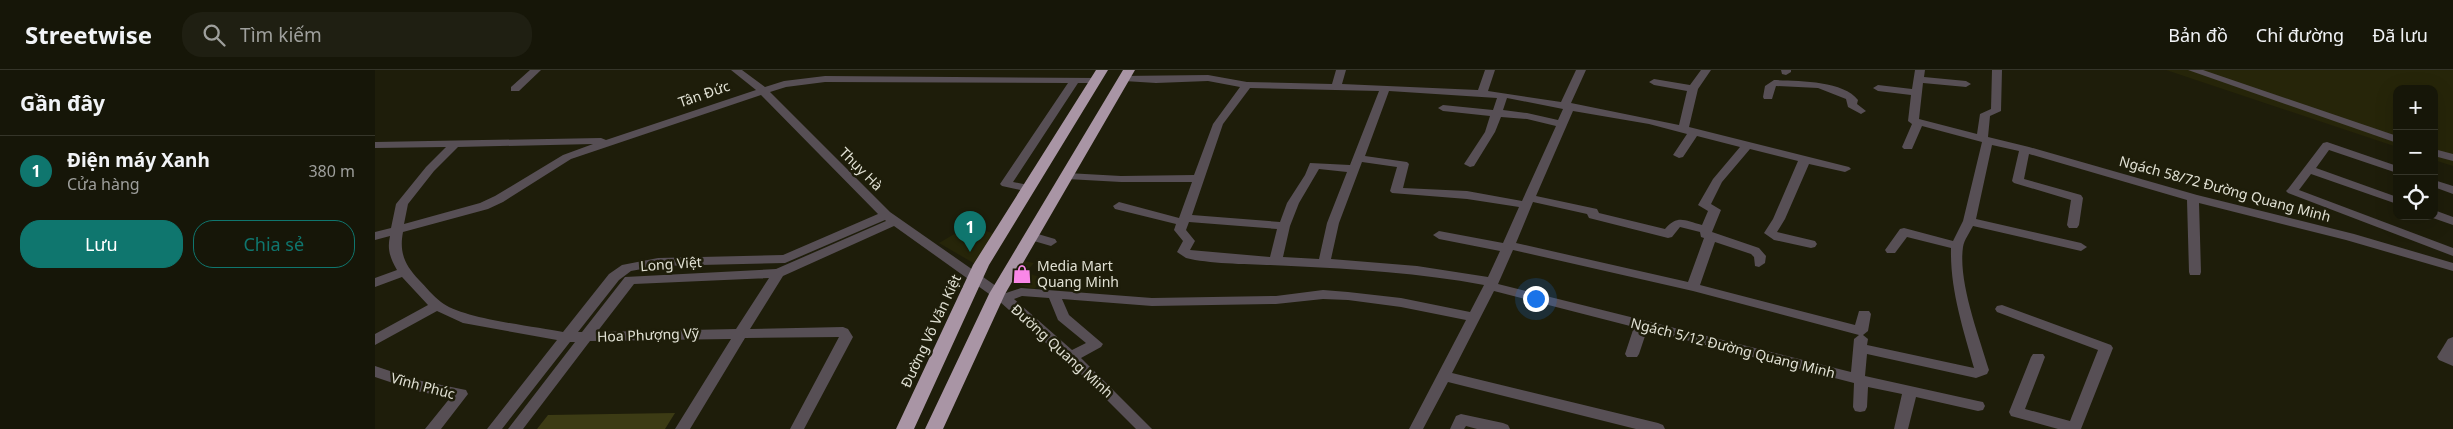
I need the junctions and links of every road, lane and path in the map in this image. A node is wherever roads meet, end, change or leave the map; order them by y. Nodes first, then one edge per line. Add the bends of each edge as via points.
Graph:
1 (536, 70) edge
2 (736, 70) edge
3 (1341, 70) edge
4 (1490, 70) edge
5 (1581, 70) edge
6 (1706, 70) edge
7 (1997, 70) edge
8 (2193, 70) edge
9 (1127, 74) edge
10 (1196, 74) edge
11 (1920, 75) edge
12 (1089, 76) edge
13 (1654, 82) dead end
14 (1966, 84) dead end
15 (1247, 85) junction
16 (1336, 86) junction
17 (1385, 88) junction
18 (1878, 88) dead end
19 (515, 89) dead end
20 (1693, 89) junction
21 (762, 90) junction
22 (1918, 93) junction
23 (1482, 94) junction
24 (1503, 94) junction
25 (1768, 97) dead end
26 (1567, 105) junction
27 (1443, 108) dead end
28 (1861, 111) dead end
29 (1497, 113) junction
30 (1918, 122) junction
31 (1562, 124) junction
32 (1683, 129) junction
33 (1694, 132) junction
34 (1985, 139) junction
35 (2393, 139) edge
36 (613, 141) junction
37 (455, 144) junction
38 (1747, 145) junction
39 (377, 147) edge
40 (1908, 147) dead end
41 (2025, 149) junction
42 (2438, 153) edge
43 (1679, 155) dead end
44 (1357, 158) junction
45 (2453, 158) edge
46 (1805, 159) junction
47 (1470, 164) dead end
48 (2309, 168) junction
49 (1845, 169) dead end
50 (2393, 169) edge
51 (1352, 170) junction
52 (1067, 176) junction
53 (1199, 178) junction
54 (2438, 184) edge
55 (1029, 188) junction
56 (2453, 190) edge
57 (2193, 198) junction
58 (2393, 200) edge
59 (1528, 202) junction
60 (1119, 206) dead end
61 (2438, 215) edge
62 (890, 218) junction
63 (1184, 220) junction
64 (1969, 221) junction
65 (2453, 221) edge
66 (2073, 225) dead end
67 (1284, 226) junction
68 (397, 230) junction
69 (1709, 234) junction
70 (1439, 235) dead end
71 (375, 236) edge
72 (1031, 236) junction
73 (1051, 242) dead end
74 (1811, 244) dead end
75 (1957, 246) junction
76 (1508, 247) junction
77 (2081, 247) dead end
78 (1891, 250) dead end
79 (2453, 252) edge
80 (1275, 262) junction
81 (1759, 263) dead end
82 (1324, 264) junction
83 (2453, 267) edge
84 (404, 272) junction
85 (2195, 272) dead end
86 (779, 273) junction
87 (629, 274) junction
88 (975, 279) junction
89 (375, 283) edge
90 (1491, 284) junction
91 (1693, 287) junction
92 (1054, 295) junction
93 (1001, 296) junction
94 (437, 306) junction
95 (2002, 309) dead end
96 (1864, 314) dead end
97 (1474, 317) junction
98 (1642, 325) junction
99 (1861, 331) junction
100 (740, 332) junction
101 (567, 337) junction
102 (585, 337) junction
103 (375, 340) edge
104 (2453, 342) edge
105 (1860, 348) junction
106 (1632, 354) dead end
107 (1071, 357) junction
108 (2038, 357) dead end
109 (2453, 361) edge
110 (375, 371) edge
111 (1444, 376) junction
112 (1859, 380) junction
113 (1910, 392) junction
114 (1978, 406) dead end
115 (1860, 407) dead end
116 (2074, 428) edge
117 (432, 429) edge
118 (494, 429) edge
119 (515, 429) edge
120 (682, 429) edge
121 (797, 429) edge
122 (905, 429) edge
123 (933, 429) edge
124 (1145, 429) edge
125 (1416, 429) edge
126 (1457, 429) edge
127 (1503, 429) edge
128 (1656, 429) edge
129 (1901, 429) edge

1 - 19 street
2 - 21 street, Thụy Hà
3 - 16 street
4 - 23 street
5 - 26 street
6 - 20 street
7 - 34 street via 1996,111 1985,114
8 - 35 street
9 - 10 street
9 - 52 highway
10 - 15 street
11 - 14 street
11 - 22 street
12 - 21 street, Tân Đức via 825,79
12 - 55 highway, Đường Võ Văn Kiệt
12 - 55 street via 1006,184
13 - 20 street
15 - 16 street
15 - 53 street via 1218,124
16 - 17 street
17 - 23 street
17 - 44 street
18 - 22 street
20 - 32 street
21 - 36 street, Tân Đức
21 - 62 street, Thụy Hà
22 - 30 street via 1913,121
23 - 24 street
24 - 26 street
24 - 29 street
25 - 28 street via 1774,83 1815,84 1850,96 1854,107
26 - 31 street
26 - 32 street
27 - 29 street
29 - 31 street
29 - 47 street via 1490,132
30 - 34 street, Ngách 58/72 Đường Quang Minh
30 - 40 street
31 - 59 street
32 - 33 street
33 - 38 street
33 - 43 street
34 - 41 street, Ngách 58/72 Đường Quang Minh
34 - 64 street
36 - 37 street
36 - 68 street, Tân Đức via 567,157 484,206
37 - 39 street
37 - 68 street, Hoa Phượng Vỹ via 402,204
38 - 46 street
38 - 69 street via 1717,181 1704,205 1715,210
41 - 57 street, Ngách 58/72 Đường Quang Minh
41 - 66 street via 2018,181 2077,198
42 - 45 street
44 - 51 street
44 - 59 street via 1403,164 1396,191
46 - 49 street
46 - 74 street via 1770,233 1778,238
48 - 50 street via 2327,145
48 - 58 street
48 - 79 street via 2292,191
51 - 67 street via 1314,165
51 - 82 street via 1333,223
52 - 53 street
52 - 72 highway
53 - 63 street
54 - 56 street
55 - 88 highway, Đường Võ Văn Kiệt
57 - 83 street, Ngách 58/72 Đường Quang Minh via 2350,237
57 - 85 street
59 - 69 street via 1568,205 1593,212 1593,215 1667,234 1677,223
59 - 76 street
60 - 63 street
61 - 65 street
62 - 86 street, Long Việt
62 - 87 street, Long Việt via 785,260 657,262
62 - 88 street, Thụy Hà
63 - 67 street
63 - 80 street, Ngách 5/12 Đường Quang Minh via 1180,230 1189,240 1183,249 1185,254
64 - 75 street
64 - 77 street
67 - 80 street
68 - 71 street, Tân Đức
68 - 84 street, Hoa Phượng Vỹ via 394,246
69 - 81 street via 1755,251 1760,256
69 - 91 street
70 - 76 street
72 - 73 street
72 - 93 highway
75 - 78 street via 1904,232
75 - 105 street via 1957,272 1965,312 1982,370 1976,373
76 - 90 street
76 - 91 street
80 - 82 street, Ngách 5/12 Đường Quang Minh
82 - 90 street, Ngách 5/12 Đường Quang Minh via 1446,272
84 - 89 street
84 - 94 street, Hoa Phượng Vỹ
86 - 87 street, Long Việt
86 - 100 street
87 - 101 street, Long Việt via 613,277
87 - 102 street, Long Việt
88 - 93 street, Đường Quang Minh
88 - 122 highway, Đường Võ Văn Kiệt
90 - 97 street
90 - 98 street, Ngách 5/12 Đường Quang Minh
91 - 99 street
92 - 93 street via 1021,292
92 - 97 street via 1180,302 1276,300 1321,295 1404,304
92 - 107 street via 1063,317 1097,344
93 - 107 street, Đường Quang Minh
93 - 123 highway
94 - 101 street, Hoa Phượng Vỹ via 463,318
94 - 103 street
95 - 116 street via 2106,348
96 - 99 street
97 - 111 street
98 - 106 street
98 - 112 street, Ngách 5/12 Đường Quang Minh
99 - 105 street
100 - 102 street, Hoa Phượng Vỹ
100 - 120 street
100 - 121 street, Hoa Phượng Vỹ via 843,332 846,337
101 - 102 street, Hoa Phượng Vỹ
101 - 118 street, Long Việt
102 - 119 street, Long Việt
104 - 109 street via 2444,357
105 - 112 street
107 - 124 street, Đường Quang Minh
108 - 116 street via 2015,412
110 - 117 street, Vĩnh Phúc via 390,378 461,394
111 - 125 street
111 - 128 street
112 - 113 street, Ngách 5/12 Đường Quang Minh
112 - 115 street
113 - 114 street, Ngách 5/12 Đường Quang Minh
113 - 129 street
126 - 127 street via 1461,420

